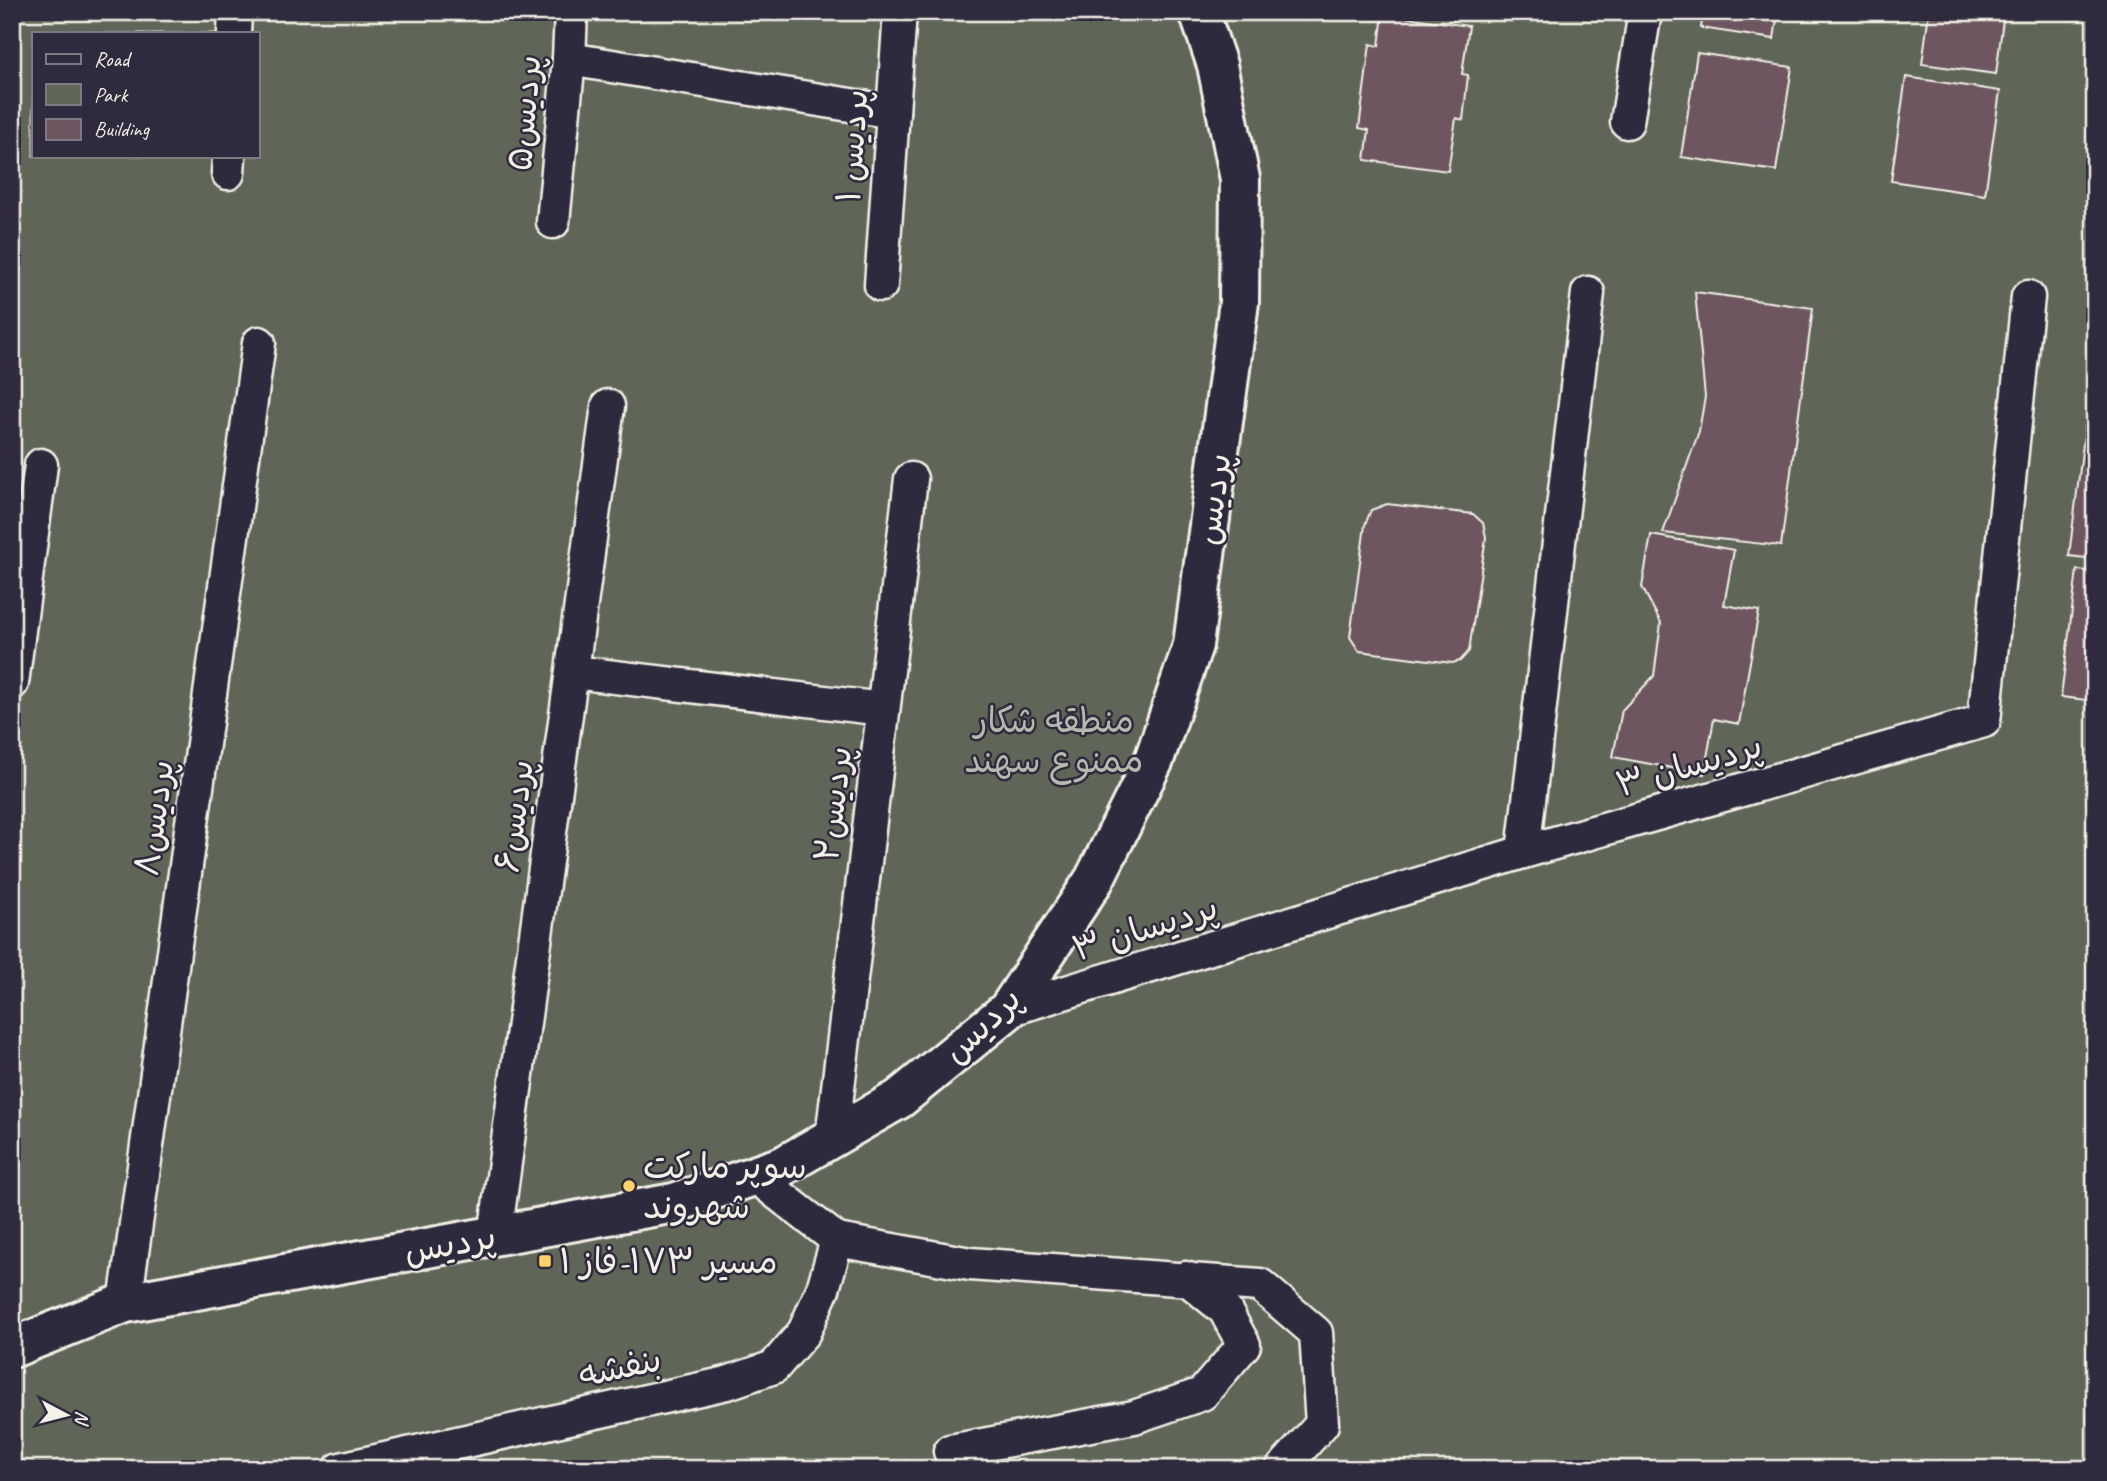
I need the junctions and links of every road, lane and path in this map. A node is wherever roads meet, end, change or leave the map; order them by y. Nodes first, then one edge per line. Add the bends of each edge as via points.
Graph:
1 (235, 12) edge
2 (571, 12) edge
3 (900, 12) edge
4 (1199, 12) edge
5 (1646, 12) edge
6 (234, 32) edge
7 (569, 59) junction
8 (893, 112) junction
9 (1627, 122) dead end
10 (553, 222) dead end
11 (881, 285) dead end
12 (1588, 293) dead end
13 (2028, 297) dead end
14 (259, 343) dead end
15 (608, 406) dead end
16 (41, 465) dead end
17 (911, 479) dead end
18 (573, 672) junction
19 (12, 683) edge
20 (883, 709) junction
21 (1522, 852) junction
22 (1008, 1010) junction
23 (832, 1138) junction
24 (755, 1176) junction
25 (495, 1236) junction
26 (837, 1240) junction
27 (1186, 1278) junction
28 (125, 1303) junction
29 (12, 1348) edge
30 (950, 1451) dead end
31 (340, 1469) edge
32 (1282, 1469) edge

1 - 6 street
2 - 7 street, پردیس۵
3 - 8 street, پردیس ۱
4 - 22 street, پردیس via 1217,65 1240,178 1239,302 1193,645 1154,760 1094,880
5 - 9 street
7 - 8 street
7 - 10 street, پردیس۵
8 - 11 street, پردیس ۱
12 - 21 street
13 - 21 street, پردیسان ۳ via 1984,721
14 - 28 street, پردیس۸
15 - 18 street, پردیس۶
16 - 19 street
17 - 20 street, پردیس۲
18 - 20 street
18 - 25 street, پردیس۶
20 - 23 street, پردیس۲
21 - 22 street, پردیسان ۳
22 - 23 street, پردیس via 900,1099
23 - 24 street, پردیس
24 - 25 street, پردیس via 674,1203
24 - 26 street
25 - 28 street, پردیس
26 - 27 street via 970,1264
26 - 31 street, بنفشه via 823,1289 803,1332 774,1367 727,1383
27 - 30 street via 1225,1310 1244,1345 1202,1394 1134,1417
27 - 32 street via 1260,1284 1316,1333 1322,1424
28 - 29 street, پردیس

